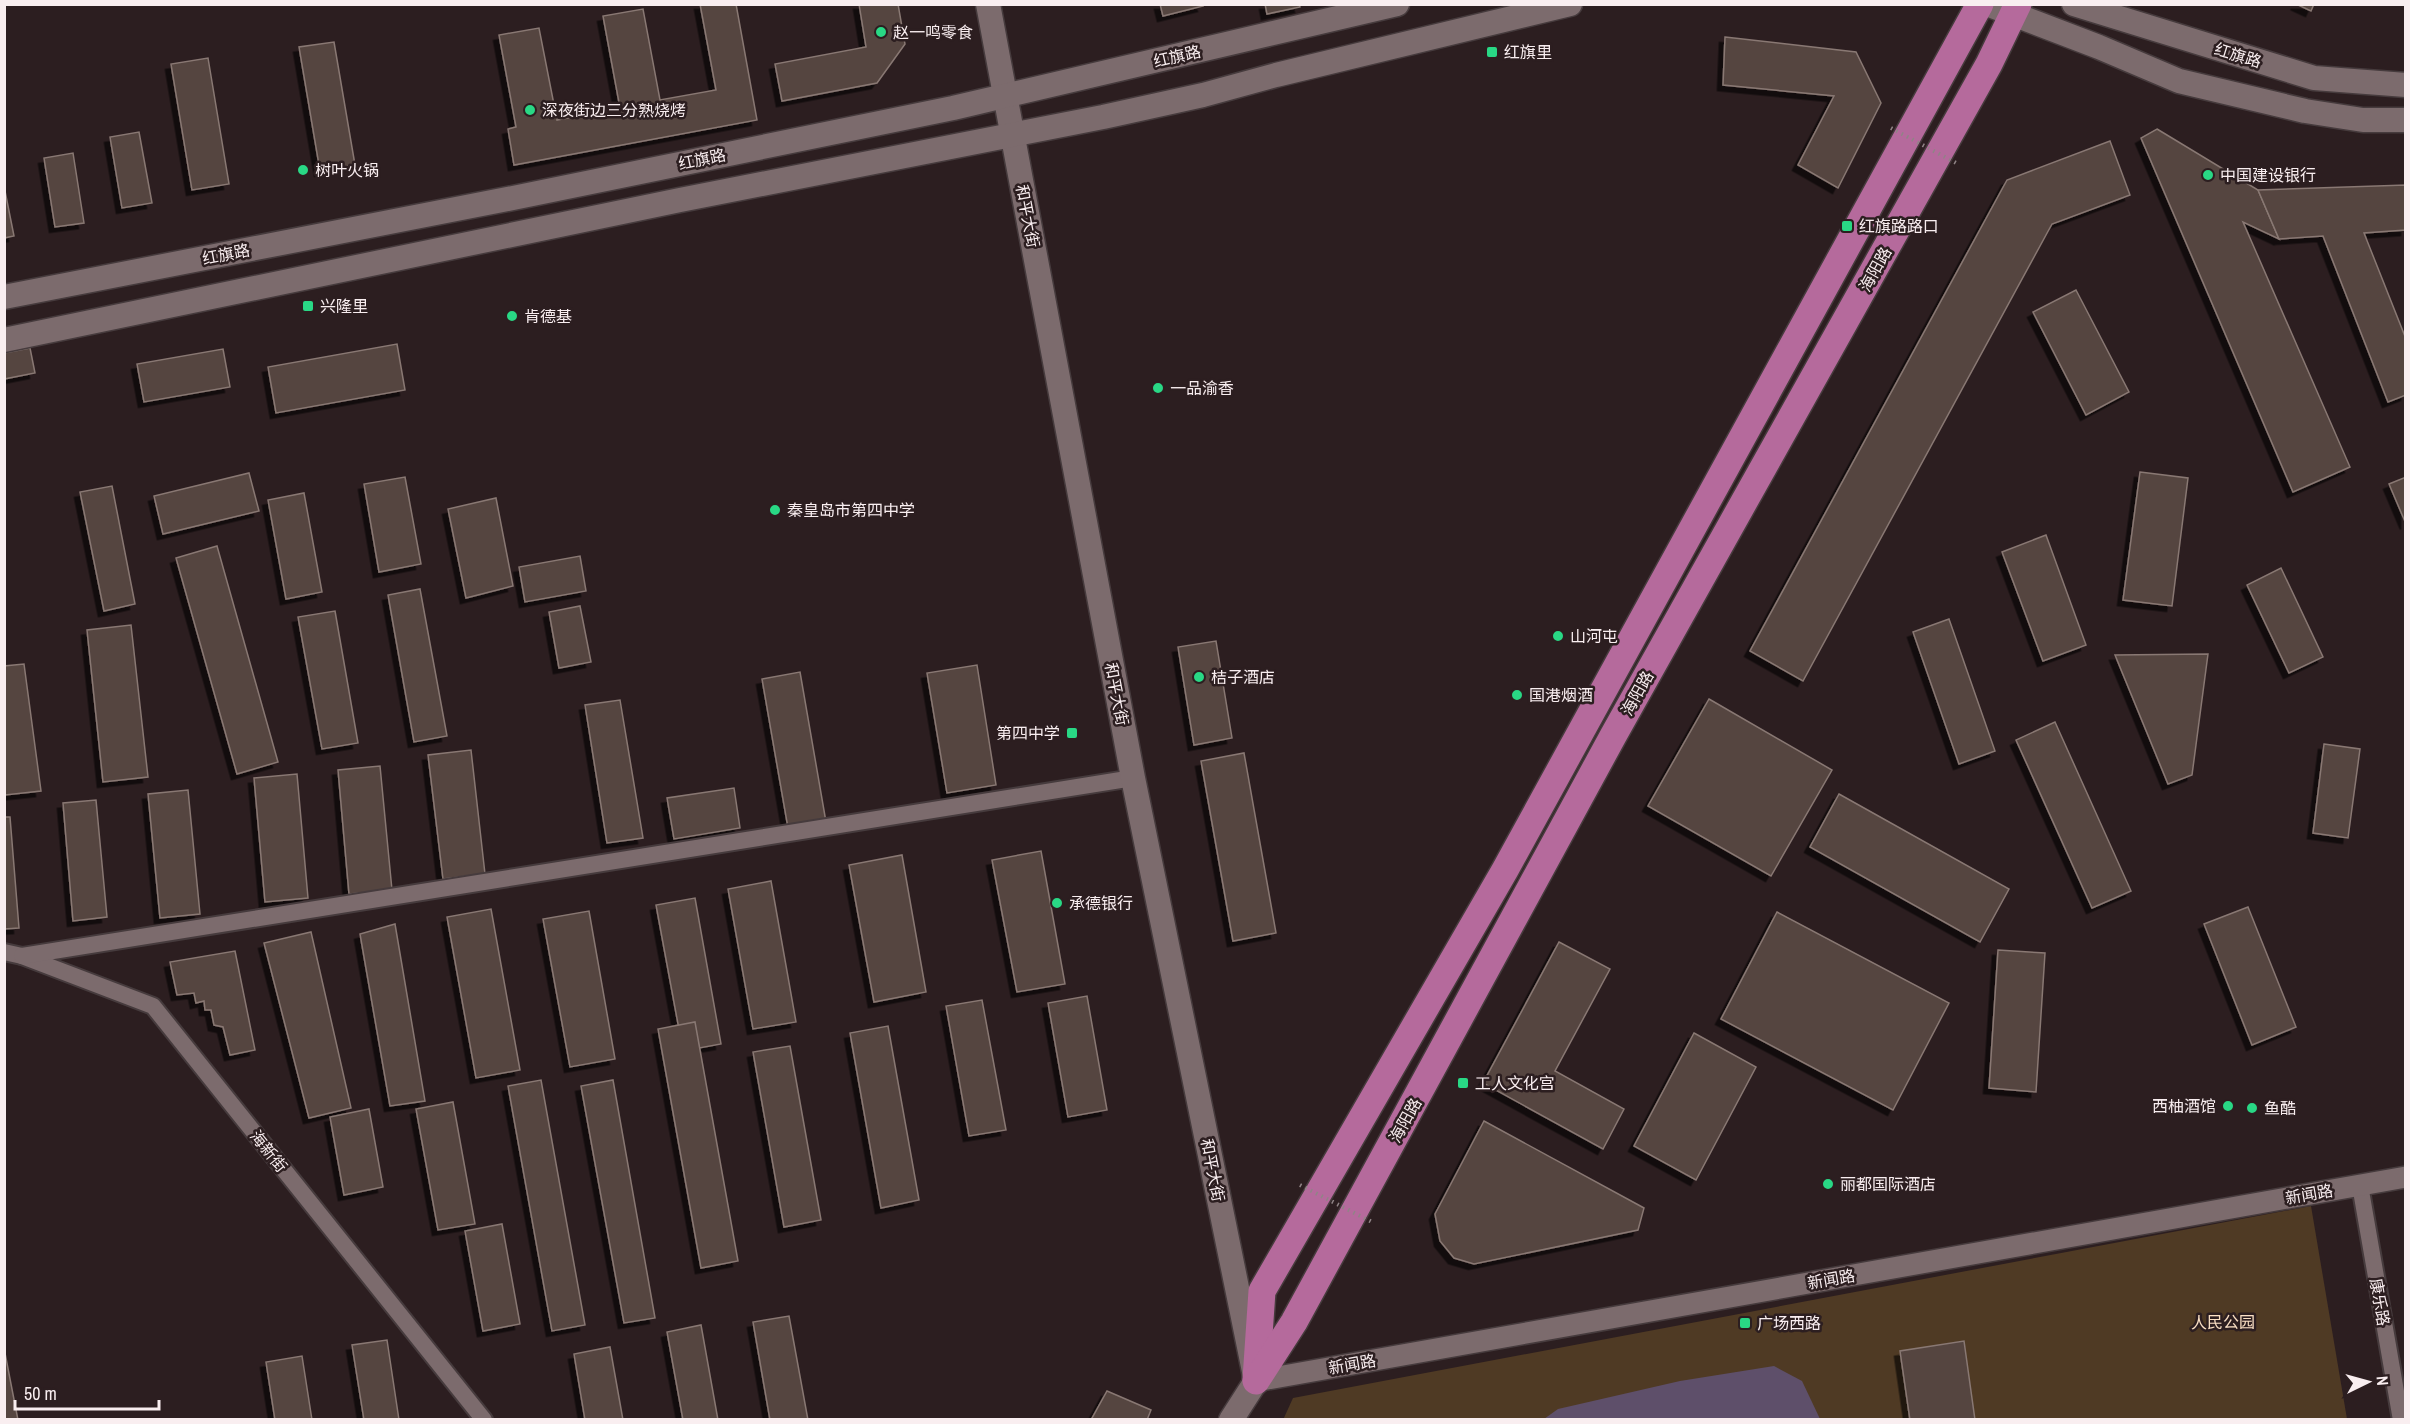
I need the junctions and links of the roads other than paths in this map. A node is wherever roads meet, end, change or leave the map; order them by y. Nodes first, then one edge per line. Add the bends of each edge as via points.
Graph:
1 (988, 4) edge
2 (1397, 4) edge
3 (1570, 4) edge
4 (1980, 4) edge
5 (1987, 4) edge
6 (2074, 4) edge
7 (2016, 9) edge
8 (2406, 85) edge
9 (1005, 96) junction
10 (2406, 120) edge
11 (1012, 133) junction
12 (4, 297) edge
13 (4, 340) edge
14 (1133, 778) junction
15 (4, 952) edge
16 (22, 956) junction
17 (2406, 1177) edge
18 (2360, 1185) junction
19 (1256, 1381) junction
20 (484, 1419) edge
21 (1230, 1419) edge
22 (2401, 1419) edge

1 - 9 main road, 和平大街
2 - 9 main road, 红旗路
3 - 11 main road via 1203,95
4 - 19 main road, 海阳路 via 1505,870 1262,1291
5 - 7 main road
6 - 8 main road, 红旗路 via 2314,78
7 - 10 main road via 2179,81 2306,111 2363,120
7 - 19 main road, 海阳路 via 1294,1322
9 - 11 main road, 和平大街
9 - 12 main road, 红旗路 via 513,198
11 - 13 main road
11 - 14 main road, 和平大街
14 - 16 street
14 - 19 main road, 和平大街
15 - 16 street, 海新街
16 - 20 street, 海新街 via 153,1006
17 - 18 street, 新闻路
18 - 19 street, 新闻路
18 - 22 street, 康乐路
19 - 21 main road, 海阳路

